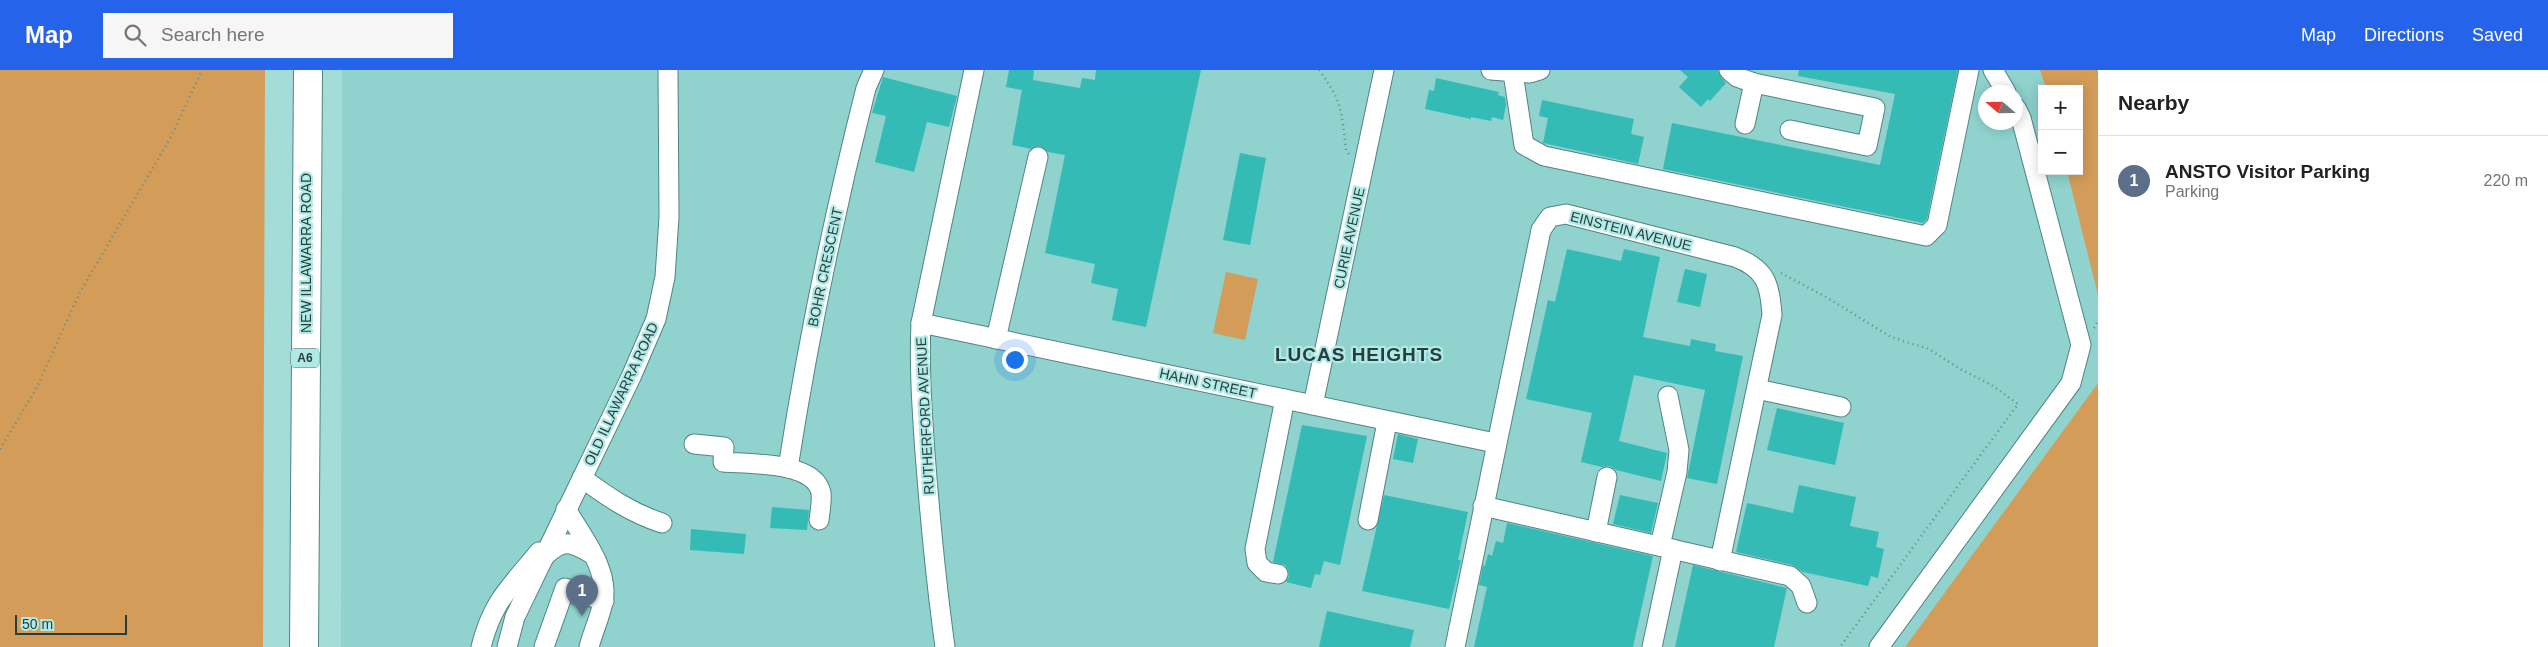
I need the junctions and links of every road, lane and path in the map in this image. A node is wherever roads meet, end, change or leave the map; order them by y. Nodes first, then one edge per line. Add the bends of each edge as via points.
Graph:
1 (202, 70) edge
2 (308, 70) edge
3 (668, 70) edge
4 (874, 70) edge
5 (1319, 70) edge
6 (1384, 70) edge
7 (1491, 70) edge
8 (1540, 70) edge
9 (1729, 70) edge
10 (1969, 70) edge
11 (1993, 70) edge
12 (970, 71) edge
13 (1513, 73) junction
14 (1754, 83) junction
15 (2002, 85) edge
16 (1745, 124) dead end
17 (2023, 126) edge
18 (1790, 130) dead end
19 (1038, 157) dead end
20 (1365, 163) junction
21 (1751, 263) junction
22 (921, 323) junction
23 (996, 338) junction
24 (1757, 389) junction
25 (1668, 396) dead end
26 (1284, 399) junction
27 (1313, 405) junction
28 (1841, 407) dead end
29 (1387, 422) junction
30 (1495, 443) junction
31 (694, 444) dead end
32 (0, 449) edge
33 (788, 468) junction
34 (1607, 477) dead end
35 (582, 478) junction
36 (1483, 506) junction
37 (566, 509) junction
38 (820, 520) dead end
39 (1368, 520) dead end
40 (662, 523) dead end
41 (556, 532) junction
42 (1596, 532) junction
43 (1666, 547) junction
44 (592, 554) junction
45 (1720, 561) junction
46 (540, 565) junction
47 (1278, 574) dead end
48 (604, 601) junction
49 (1807, 603) dead end
50 (490, 619) junction
51 (304, 647) edge
52 (474, 647) edge
53 (481, 647) edge
54 (495, 647) edge
55 (507, 647) edge
56 (544, 647) edge
57 (588, 647) edge
58 (945, 647) edge
59 (1455, 647) edge
60 (1652, 647) edge
61 (1840, 647) edge
62 (1879, 647) edge

1 - 32 path via 171,137 80,292 36,389
2 - 51 highway, NEW ILLAWARRA ROAD / A6
3 - 35 lane, OLD ILLAWARRA ROAD via 669,217 665,277 656,319
4 - 33 lane, BOHR CRESCENT via 866,88 823,273
5 - 20 path via 1341,106 1346,150 1352,160
6 - 20 lane, CURIE AVENUE
7 - 13 lane
8 - 13 lane
9 - 14 lane
10 - 13 lane via 1937,225 1926,236 1544,156 1524,145
11 - 15 lane
12 - 22 lane, RUTHERFORD AVENUE
14 - 16 lane
14 - 18 lane via 1875,108 1867,146
17 - 62 lane via 2081,345 2071,383
19 - 23 lane
20 - 27 lane, CURIE AVENUE
21 - 24 lane via 1764,276 1772,315
21 - 30 lane, EINSTEIN AVENUE via 1566,214 1550,217 1541,230
21 - 61 path via 1789,276 1891,337 1929,349 2018,404
22 - 23 lane, HAHN STREET
22 - 58 lane, RUTHERFORD AVENUE via 919,364 927,473 935,580
23 - 26 lane, HAHN STREET
24 - 28 lane
24 - 45 lane
25 - 43 lane via 1679,450
26 - 27 lane, HAHN STREET
26 - 47 lane via 1255,549 1257,563 1266,572
27 - 29 lane, HAHN STREET
29 - 30 lane, HAHN STREET
29 - 39 lane
30 - 36 lane, EINSTEIN AVENUE
31 - 33 lane via 724,447 723,462
33 - 38 lane via 797,469 812,478 821,492
34 - 42 lane
35 - 37 lane, OLD ILLAWARRA ROAD
35 - 40 lane via 612,501 637,515
36 - 42 lane
36 - 59 lane, EINSTEIN AVENUE
37 - 41 lane, OLD ILLAWARRA ROAD
37 - 44 lane
41 - 46 lane
41 - 50 lane via 499,599
42 - 43 lane
43 - 45 lane
43 - 60 lane
44 - 46 lane via 578,545 566,543 555,546
44 - 48 lane via 601,573
45 - 49 lane via 1790,576 1801,586
46 - 54 lane via 506,614
46 - 55 lane via 516,617
48 - 56 lane via 565,588
48 - 57 lane
50 - 52 lane
50 - 53 lane

